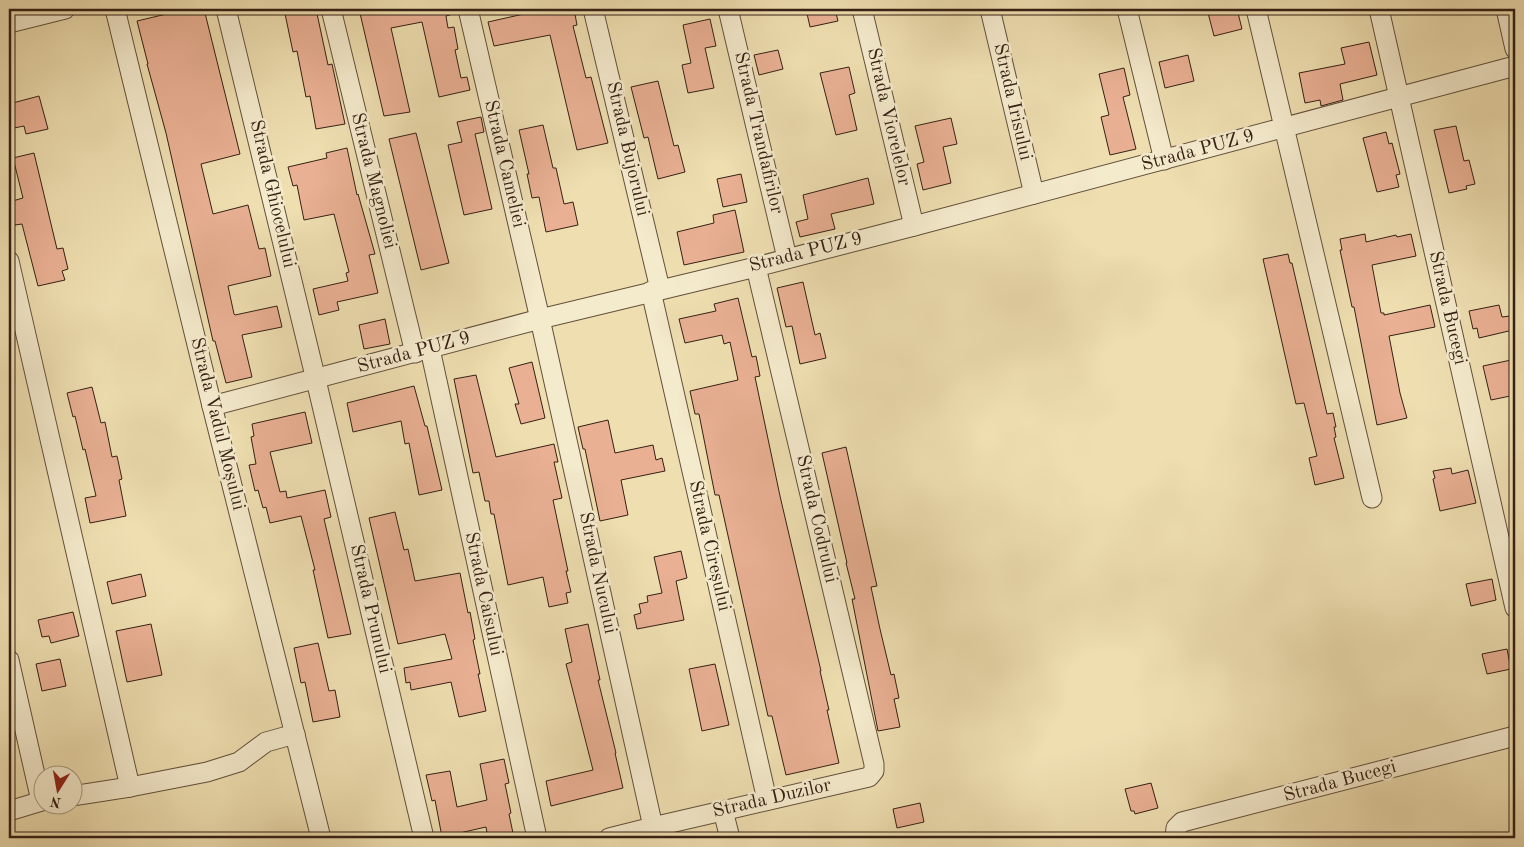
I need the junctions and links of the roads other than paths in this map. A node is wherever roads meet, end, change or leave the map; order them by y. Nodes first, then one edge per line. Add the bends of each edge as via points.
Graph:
1 (65, 9) edge
2 (114, 9) edge
3 (226, 9) edge
4 (331, 9) edge
5 (468, 9) edge
6 (593, 9) edge
7 (728, 9) edge
8 (862, 9) edge
9 (990, 9) edge
10 (1127, 9) edge
11 (1256, 9) edge
12 (1379, 9) edge
13 (1506, 9) edge
14 (9, 23) edge
15 (1515, 50) edge
16 (1515, 66) edge
17 (1400, 97) junction
18 (1284, 128) junction
19 (1164, 160) junction
20 (1034, 194) junction
21 (914, 226) junction
22 (787, 258) junction
23 (9, 261) edge
24 (756, 266) junction
25 (656, 290) junction
26 (540, 319) junction
27 (422, 351) junction
28 (316, 380) junction
29 (212, 406) junction
30 (1372, 498) dead end
31 (1515, 608) edge
32 (9, 660) edge
33 (295, 734) junction
34 (1515, 736) edge
35 (33, 764) edge
36 (874, 771) joint
37 (130, 787) junction
38 (82, 794) edge
39 (767, 800) junction
40 (32, 804) edge
41 (9, 811) edge
42 (723, 811) junction
43 (653, 827) junction
44 (321, 838) edge
45 (424, 838) edge
46 (537, 838) edge
47 (609, 838) edge
48 (730, 838) edge
49 (1175, 838) edge

1 - 14 street
2 - 29 street, Strada Vadul Moșului
3 - 28 street, Strada Ghiocelului
4 - 27 street, Strada Magnoliei
5 - 26 street, Strada Cameliei
6 - 25 street, Strada Bujorului
7 - 22 street, Strada Trandafirilor
8 - 21 street, Strada Viorelelor
9 - 20 street, Strada Irisului
10 - 19 street
11 - 18 street
12 - 17 street, Strada Bucegi
13 - 15 street
16 - 17 street, Strada PUZ 9
17 - 18 street, Strada PUZ 9
17 - 31 street, Strada Bucegi
18 - 19 street, Strada PUZ 9
18 - 30 street
19 - 20 street, Strada PUZ 9
20 - 21 street, Strada PUZ 9
21 - 22 street, Strada PUZ 9
22 - 24 street, Strada PUZ 9
23 - 37 street
24 - 25 street, Strada PUZ 9
24 - 36 street, Strada Codrului
25 - 26 street, Strada PUZ 9
25 - 39 street, Strada Cireșului
26 - 27 street, Strada PUZ 9
26 - 43 street, Strada Nucului
27 - 28 street, Strada PUZ 9
27 - 46 street, Strada Caisului
28 - 29 street, Strada PUZ 9
28 - 45 street, Strada Prunului
29 - 33 street, Strada Vadul Moșului
32 - 35 street
33 - 37 street via 266,742 239,762
33 - 44 street, Strada Vadul Moșului
34 - 49 street, Strada Bucegi via 1182,822 1176,828
36 - 39 street, Strada Duzilor via 869,777
37 - 38 street
39 - 42 street, Strada Duzilor
40 - 41 street
42 - 43 street, Strada Duzilor
42 - 48 street
43 - 47 street, Strada Duzilor

